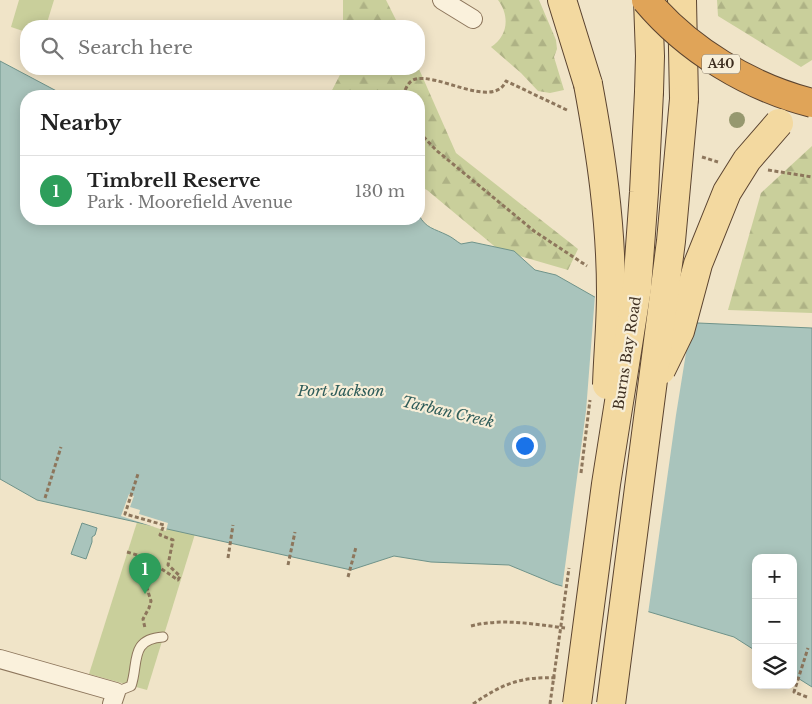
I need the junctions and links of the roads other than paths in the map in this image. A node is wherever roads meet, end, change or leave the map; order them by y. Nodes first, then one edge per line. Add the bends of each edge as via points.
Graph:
1 (442, 0) edge
2 (562, 0) edge
3 (647, 0) edge
4 (682, 0) edge
5 (473, 20) dead end
6 (812, 95) edge
7 (812, 103) edge
8 (652, 386) junction
9 (593, 482) junction
10 (163, 637) dead end
11 (0, 659) edge
12 (114, 698) edge
13 (577, 704) edge
14 (611, 704) edge

1 - 5 street
2 - 9 main road, bridge via 588,84 602,160 609,231 608,357
3 - 7 highway, A40, bridge via 672,27 723,66 779,92
3 - 9 main road, Burns Bay Road, bridge via 649,92 637,288
4 - 8 main road, Burns Bay Road, bridge via 684,99 671,241
6 - 8 main road, bridge via 779,123 747,160 727,192 698,264 680,331
8 - 14 main road, Burns Bay Road, bridge
9 - 13 main road, Burns Bay Road, bridge
10 - 12 lane via 150,639 140,647 131,686
11 - 12 street

